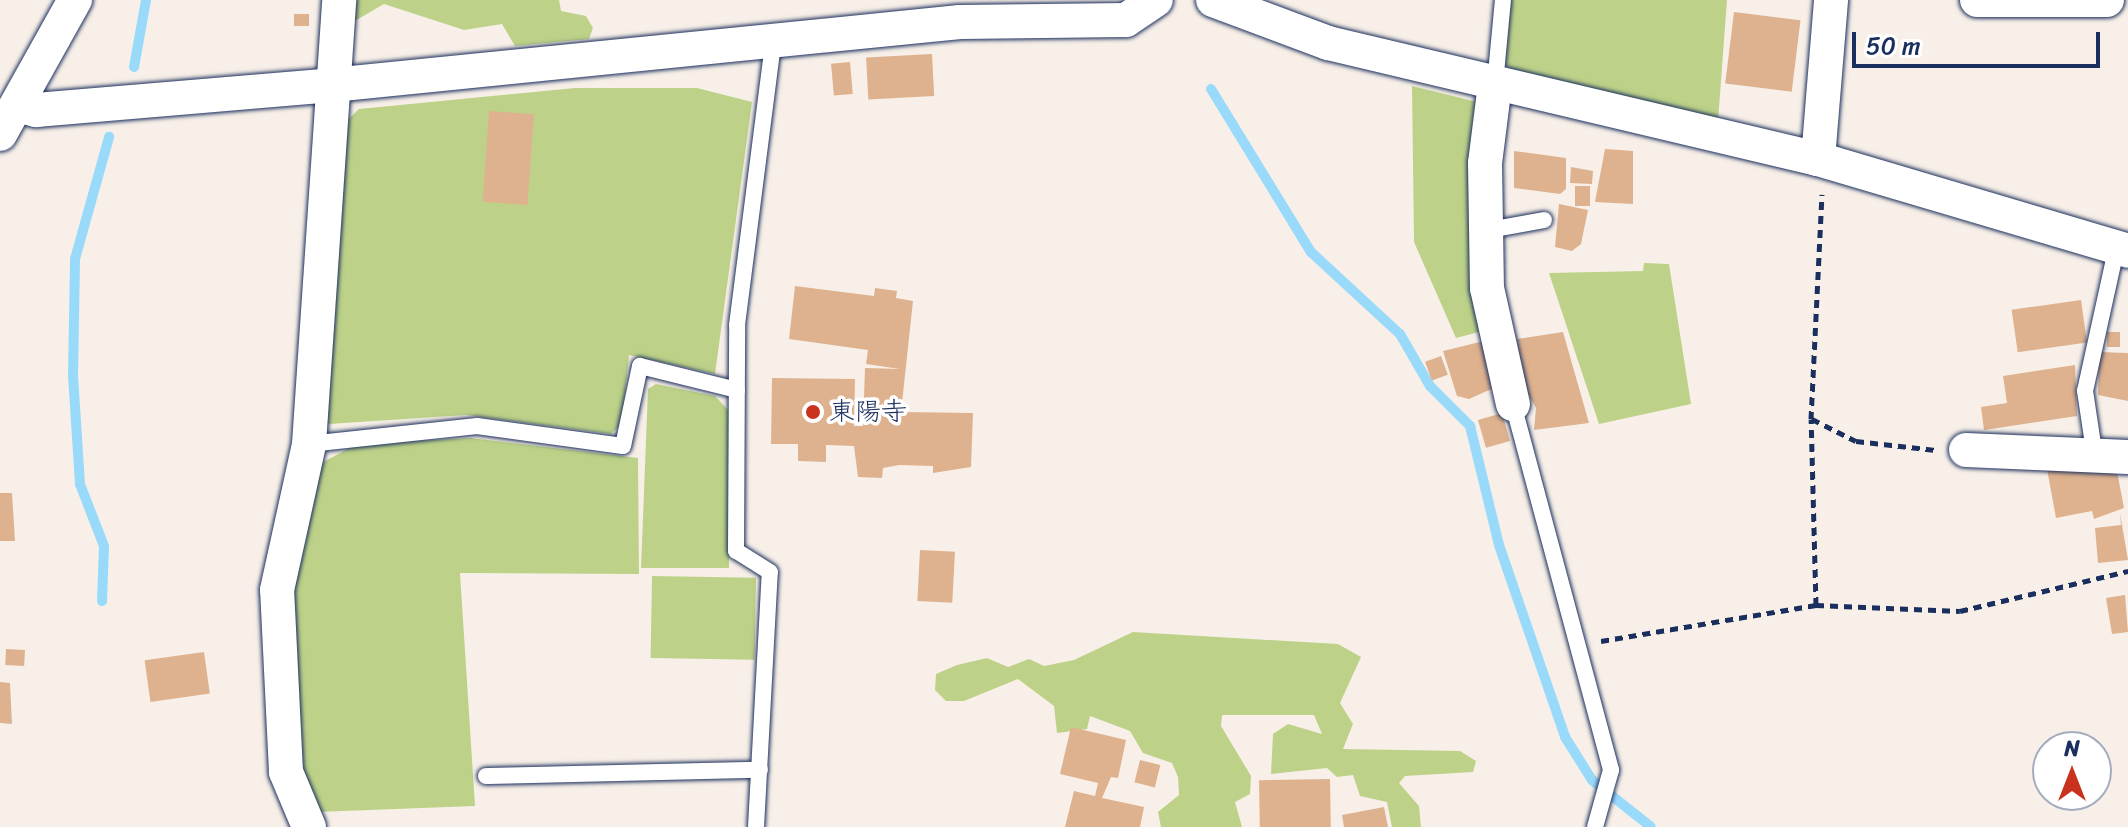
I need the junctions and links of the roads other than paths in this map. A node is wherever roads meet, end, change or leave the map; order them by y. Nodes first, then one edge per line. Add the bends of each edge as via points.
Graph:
1 (75, 0) edge
2 (339, 0) edge
3 (1156, 0) edge
4 (1213, 0) edge
5 (1503, 0) edge
6 (1831, 0) edge
7 (1977, 0) edge
8 (2105, 0) edge
9 (774, 38) junction
10 (1495, 84) junction
11 (332, 85) junction
12 (8, 120) edge
13 (1823, 160) junction
14 (1544, 220) dead end
15 (1484, 231) junction
16 (2123, 248) edge
17 (737, 390) junction
18 (1513, 404) joint
19 (309, 444) junction
20 (1966, 450) road end
21 (2094, 451) junction
22 (2128, 457) edge
23 (760, 770) junction
24 (486, 776) dead end
25 (309, 827) edge
26 (756, 827) edge
27 (1595, 827) edge

1 - 12 street
2 - 11 street
3 - 9 street via 1126,20 960,22
4 - 10 street via 1328,43
5 - 10 lane
6 - 13 street
7 - 8 street
9 - 11 street
9 - 17 lane via 741,254
10 - 13 street
10 - 15 street
11 - 12 street via 36,110
11 - 19 street
13 - 16 street
14 - 15 lane
15 - 18 street via 1490,310
16 - 21 lane via 2085,391
17 - 19 lane via 640,366 623,446 477,426
17 - 23 lane via 736,551 770,572
18 - 27 lane via 1610,784
19 - 25 street via 277,590 286,772
20 - 21 street
21 - 22 street
23 - 24 lane
23 - 26 lane

